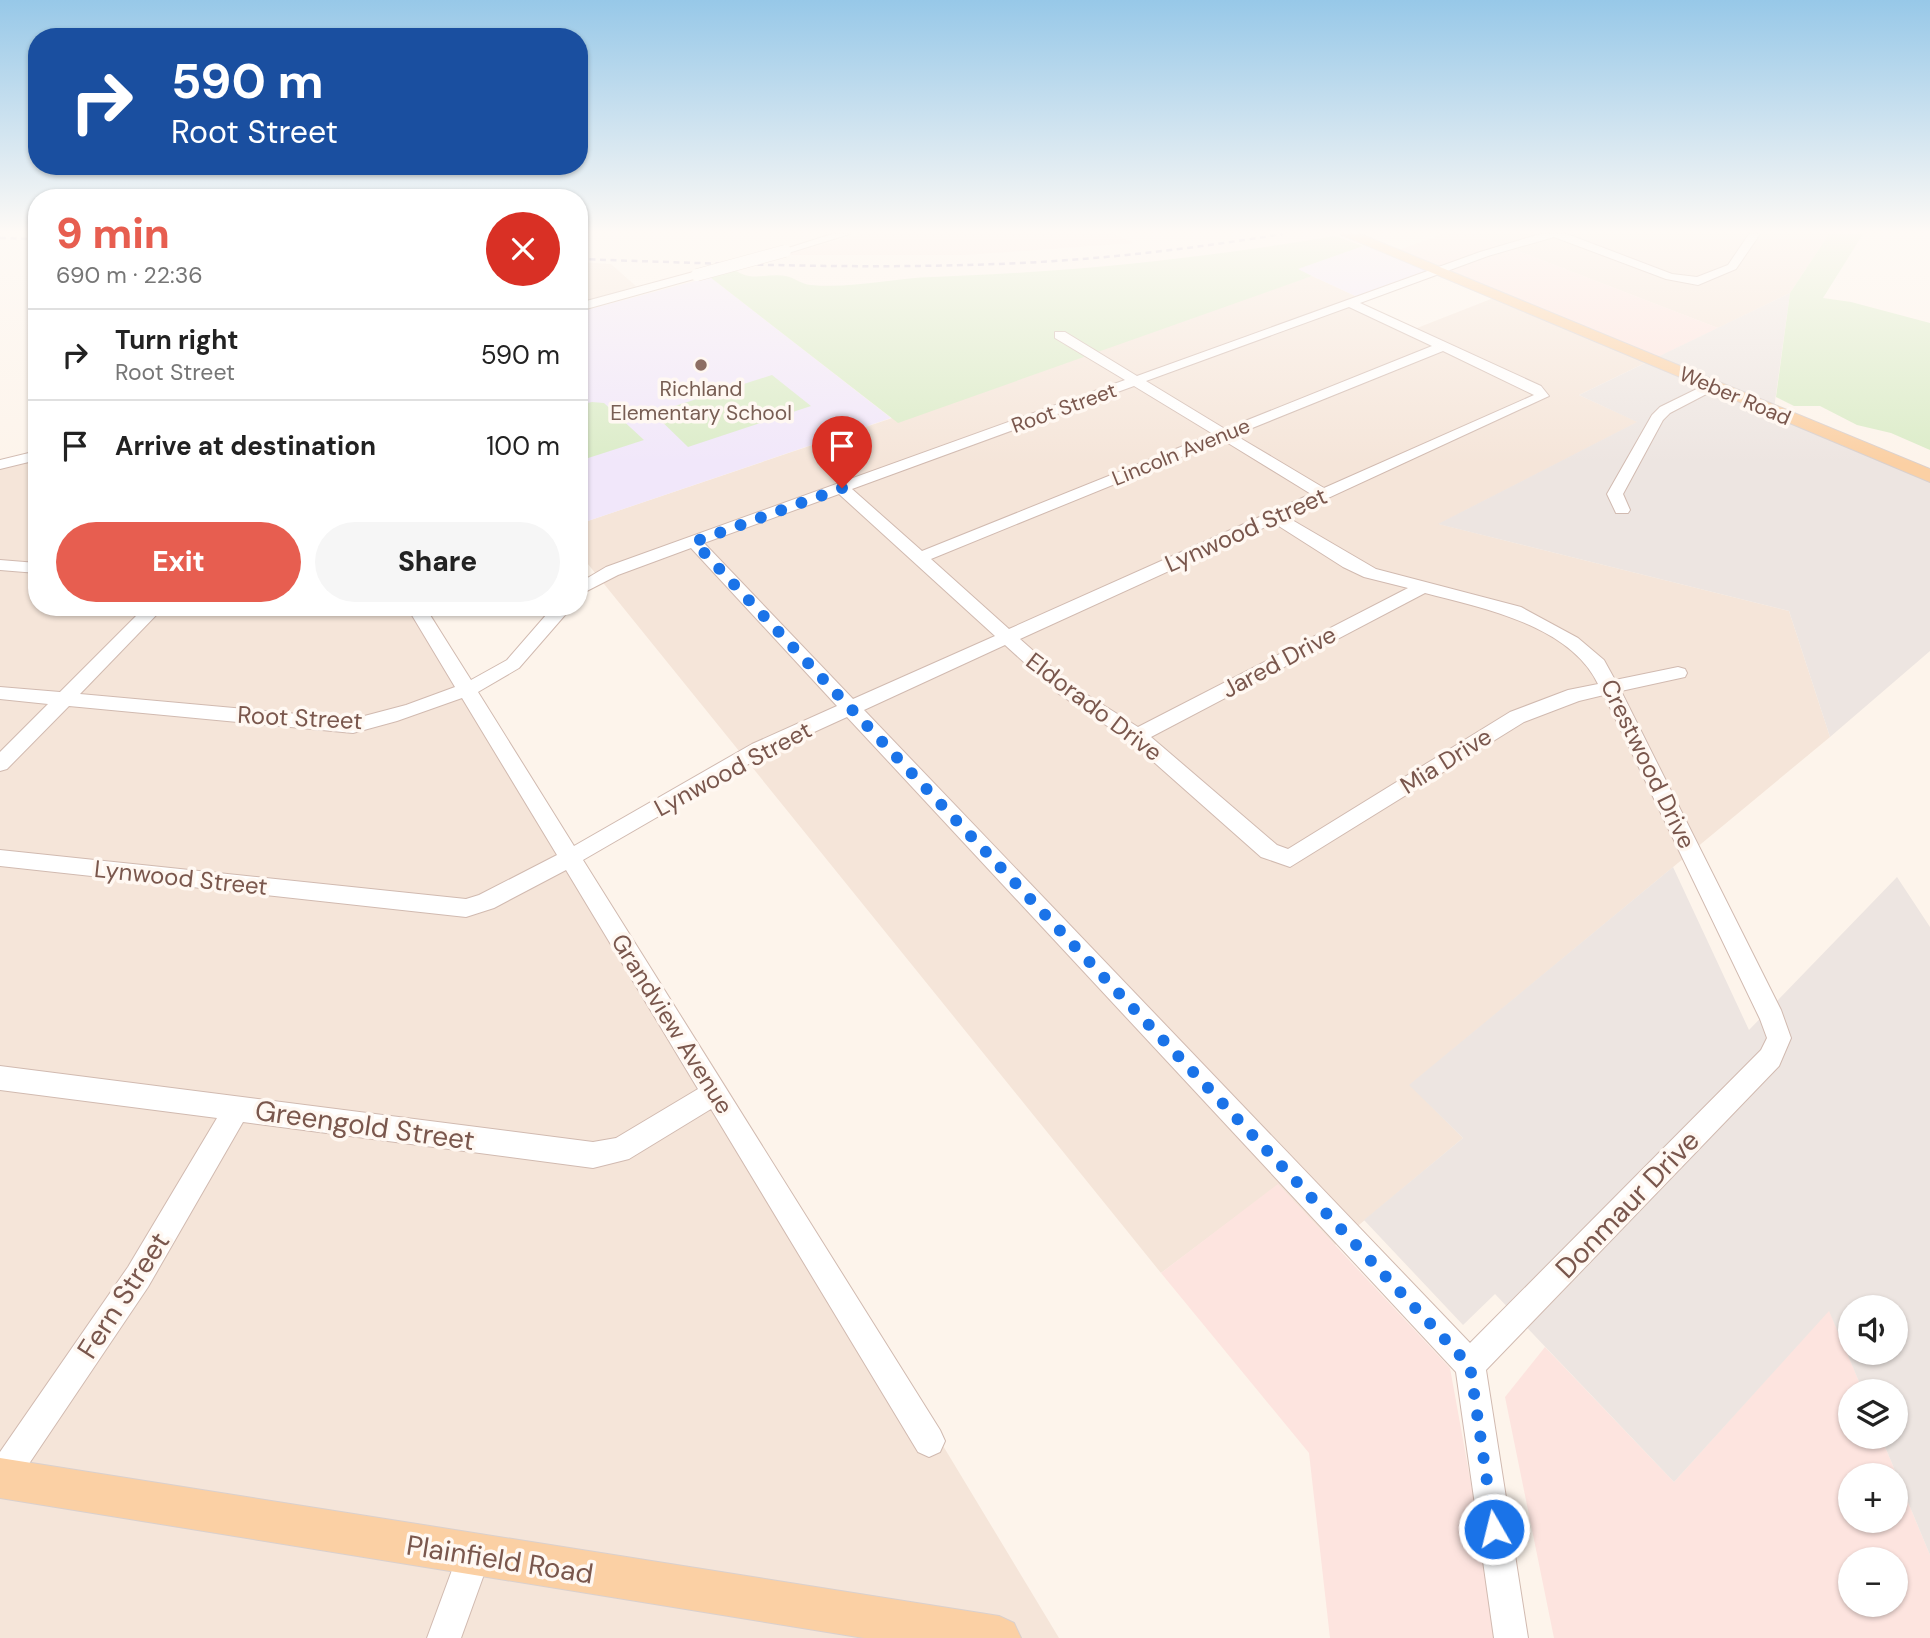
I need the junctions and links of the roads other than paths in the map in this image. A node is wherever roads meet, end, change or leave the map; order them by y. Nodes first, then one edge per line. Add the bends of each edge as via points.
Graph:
1 (1334, 310) edge
2 (1366, 310) edge
3 (1531, 310) edge
4 (1060, 335) dead end
5 (1443, 346) junction
6 (1137, 381) junction
7 (1712, 386) junction
8 (1224, 434) junction
9 (28, 457) edge
10 (0, 465) edge
11 (1930, 476) edge
12 (842, 488) junction
13 (1324, 495) junction
14 (1622, 510) dead end
15 (1275, 517) junction
16 (694, 542) junction
17 (919, 558) junction
18 (0, 565) edge
19 (28, 567) edge
20 (588, 585) edge
21 (1421, 587) junction
22 (146, 616) edge
23 (422, 616) edge
24 (555, 616) edge
25 (1007, 639) junction
26 (1678, 673) dead end
27 (466, 688) junction
28 (1612, 688) junction
29 (0, 694) edge
30 (64, 699) junction
31 (851, 709) junction
32 (1137, 736) junction
33 (0, 764) edge
34 (0, 858) edge
35 (570, 858) junction
36 (1290, 859) joint
37 (1779, 1038) joint
38 (0, 1078) edge
39 (715, 1093) junction
40 (237, 1108) junction
41 (1470, 1366) junction
42 (929, 1441) dead end
43 (1, 1478) edge
44 (474, 1555) junction
45 (444, 1638) edge
46 (999, 1638) edge
47 (1511, 1638) edge

1 - 6 street, Root Street
2 - 5 street
3 - 7 main road, Weber Road
4 - 6 street
5 - 8 street, Lincoln Avenue
5 - 13 street, Lynwood Street via 1536,389 1542,396
6 - 8 street
6 - 12 street, Root Street
7 - 11 main road, Weber Road
7 - 14 street via 1657,418 1615,494
8 - 13 street
8 - 17 street, Lincoln Avenue
9 - 10 street
12 - 16 street, Root Street
12 - 17 street, Eldorado Drive
13 - 15 street, Lynwood Street
15 - 21 street, Crestwood Drive via 1349,563
15 - 25 street, Lynwood Street
16 - 20 street, Root Street via 612,570
16 - 31 street
17 - 25 street, Eldorado Drive
18 - 19 street
21 - 28 street, Crestwood Drive via 1515,611 1545,625 1598,664
21 - 32 street, Jared Drive
22 - 30 street
23 - 27 street, Grandview Avenue
24 - 27 street, Root Street via 514,663
25 - 31 street, Lynwood Street
25 - 32 street, Eldorado Drive via 1066,690
26 - 28 street, Mia Drive
27 - 30 street, Root Street via 385,720 353,726
27 - 35 street, Grandview Avenue
28 - 36 street, Mia Drive via 1553,702 1517,717
28 - 37 street, Crestwood Drive
29 - 30 street, Root Street
30 - 33 street
31 - 35 street, Lynwood Street via 747,756
31 - 41 street
32 - 36 street, Eldorado Drive via 1269,852
34 - 35 street, Lynwood Street via 466,908
35 - 39 street, Grandview Avenue
37 - 41 street, Donmaur Drive via 1770,1058
38 - 40 street, Greengold Street
39 - 40 street, Greengold Street via 620,1150 593,1155
39 - 42 street, Grandview Avenue
40 - 43 street, Fern Street via 138,1277
41 - 47 street
43 - 44 main road, Plainfield Road
44 - 45 street
44 - 46 main road, Plainfield Road

